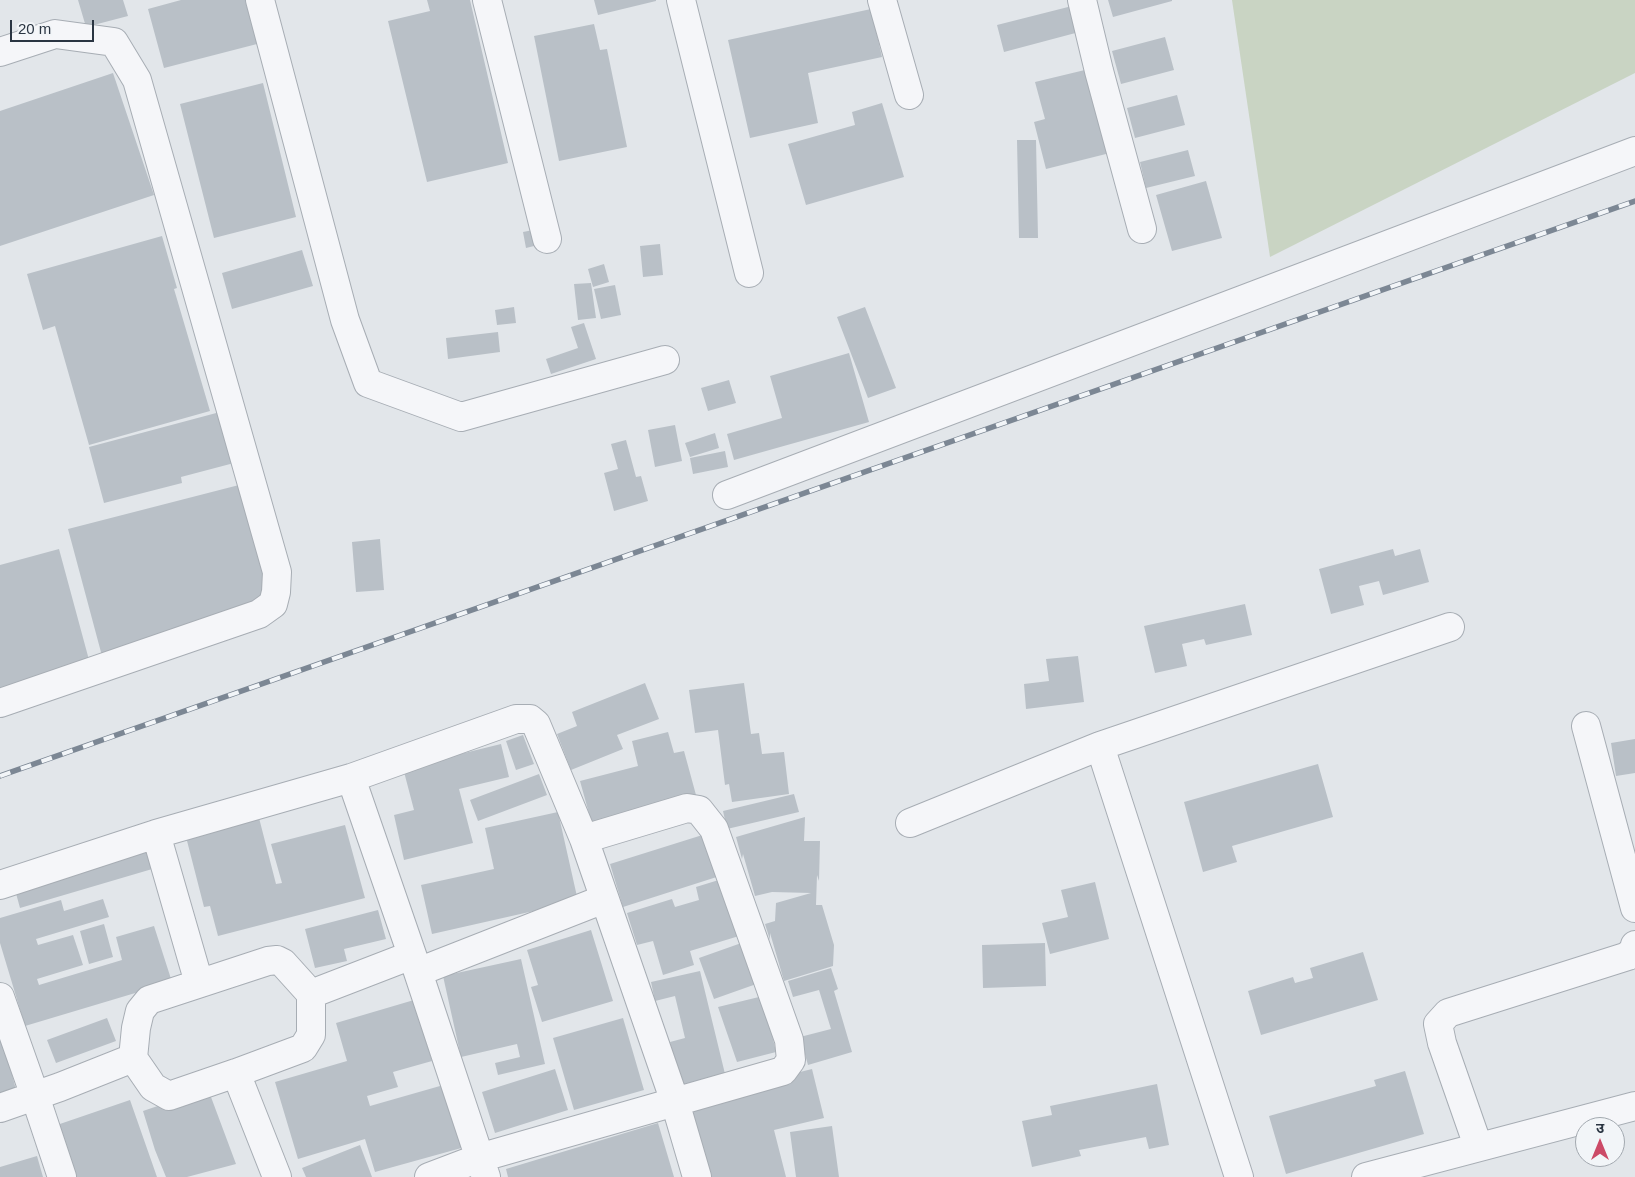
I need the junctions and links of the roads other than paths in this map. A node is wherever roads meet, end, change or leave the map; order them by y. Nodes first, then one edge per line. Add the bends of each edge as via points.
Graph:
1 (260, 0) edge
2 (487, 0) edge
3 (681, 0) edge
4 (882, 0) edge
5 (1082, 0) edge
6 (0, 52) edge
7 (909, 95) dead end
8 (1635, 151) edge
9 (1142, 228) dead end
10 (547, 239) dead end
11 (749, 273) dead end
12 (665, 360) dead end
13 (726, 495) dead end
14 (1450, 627) dead end
15 (0, 703) edge
16 (1586, 726) dead end
17 (1100, 746) junction
18 (351, 778) junction
19 (910, 823) dead end
20 (156, 834) junction
21 (584, 839) junction
22 (0, 885) edge
23 (604, 899) junction
24 (1635, 908) edge
25 (1635, 945) edge
26 (415, 964) junction
27 (199, 983) junction
28 (311, 994) junction
29 (0, 997) edge
30 (132, 1058) junction
31 (236, 1073) junction
32 (35, 1096) junction
33 (674, 1102) junction
34 (1635, 1106) edge
35 (0, 1108) edge
36 (1478, 1146) junction
37 (482, 1167) edge
38 (62, 1177) edge
39 (277, 1177) edge
40 (429, 1177) edge
41 (697, 1177) edge
42 (1239, 1177) edge
43 (1366, 1177) edge

1 - 12 street via 345,320 368,383 461,417
2 - 10 street
3 - 11 street
4 - 7 street
5 - 9 street
6 - 15 street via 55,34 114,42 137,80 277,572 273,604 259,614
8 - 13 street
14 - 17 street
16 - 24 street
17 - 19 street
17 - 42 street
18 - 20 street
18 - 21 street via 516,719 530,719 536,724
18 - 26 street
20 - 22 street
20 - 27 street
21 - 23 street
21 - 33 street via 687,808 699,810 714,829 790,1040 791,1060 783,1071
23 - 26 street
23 - 33 street
25 - 36 street via 1628,956 1448,1013 1438,1024
26 - 28 street
26 - 37 street
27 - 28 street via 268,960 277,960
27 - 30 street via 149,1000 140,1011
28 - 31 street via 311,1036 303,1048
29 - 32 street
30 - 31 street via 153,1087 169,1096
30 - 32 street
31 - 39 street
32 - 35 street
32 - 38 street
33 - 37 street
33 - 41 street
34 - 36 street
36 - 43 street
37 - 40 street

